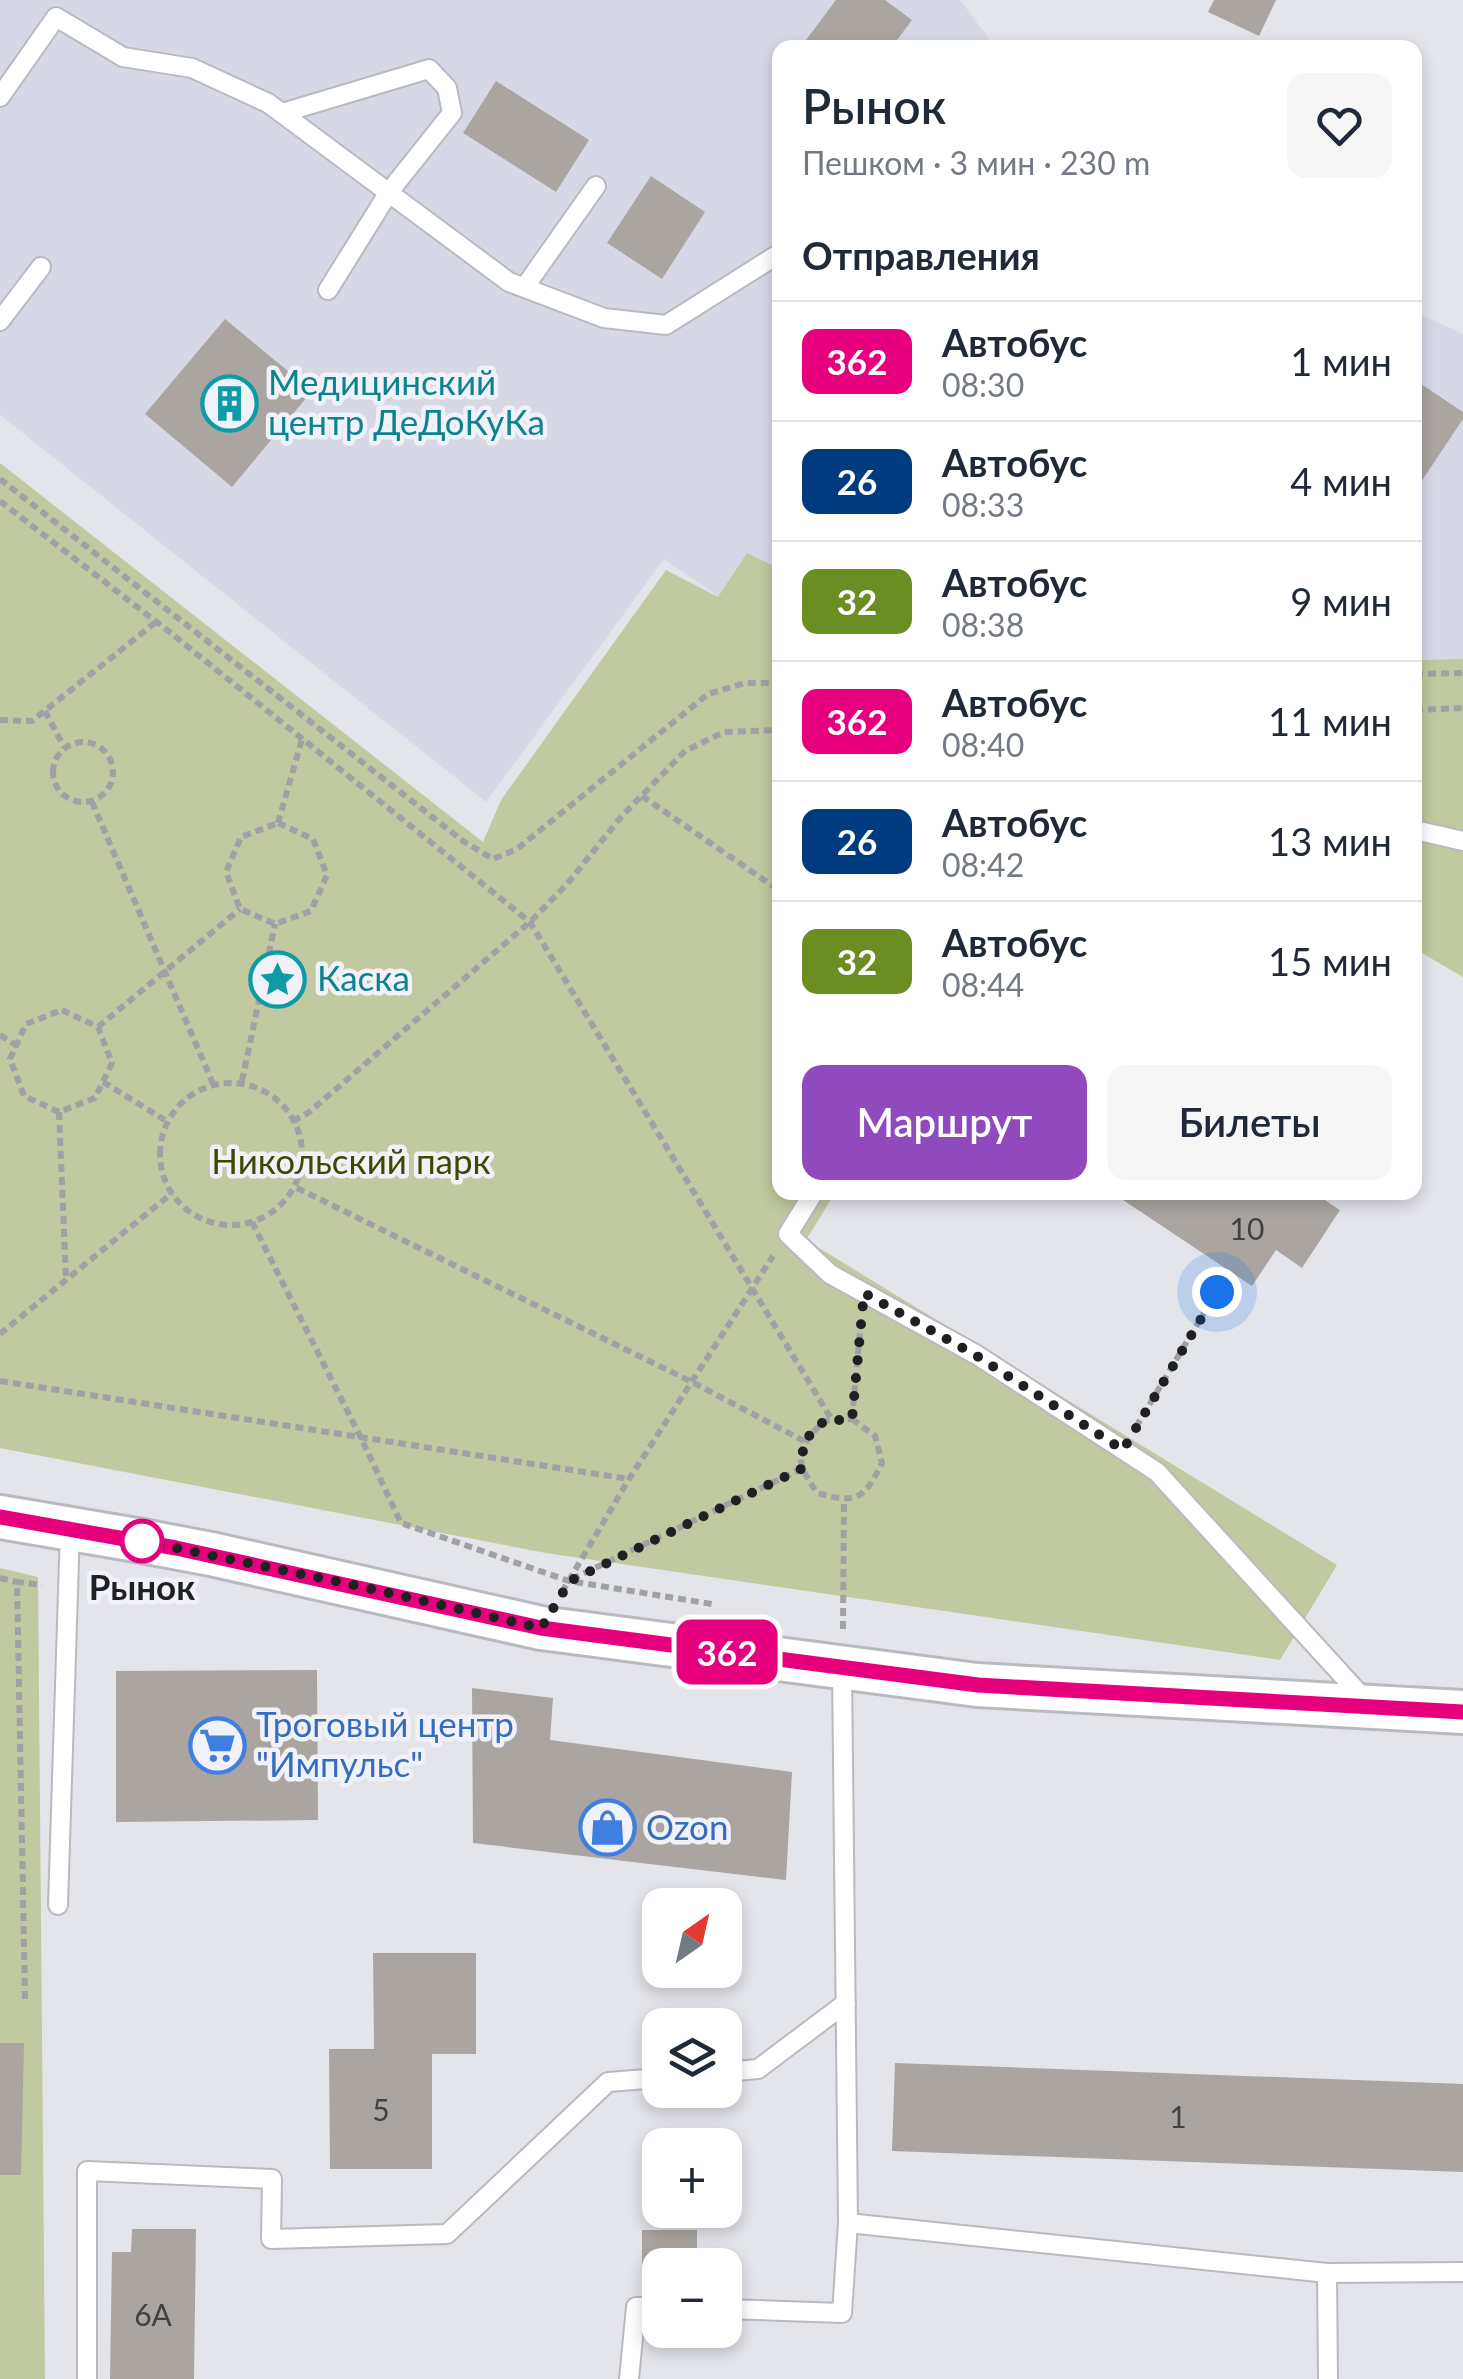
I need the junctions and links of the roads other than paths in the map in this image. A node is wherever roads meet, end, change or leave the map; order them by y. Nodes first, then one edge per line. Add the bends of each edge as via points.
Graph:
1 (0, 97) edge
2 (282, 112) junction
3 (596, 186) dead end
4 (389, 192) junction
5 (772, 257) edge
6 (41, 267) dead end
7 (524, 288) junction
8 (328, 290) dead end
9 (0, 322) edge
10 (1422, 832) edge
11 (1463, 841) edge
12 (809, 1200) edge
13 (0, 1518) edge
14 (70, 1529) junction
15 (842, 1667) junction
16 (1371, 1707) junction
17 (1463, 1712) edge
18 (58, 1904) dead end
19 (846, 2003) junction
20 (742, 2071) edge
21 (642, 2079) edge
22 (848, 2222) junction
23 (1463, 2272) edge
24 (1327, 2273) junction
25 (642, 2306) edge
26 (742, 2310) edge
27 (87, 2379) edge
28 (629, 2379) edge
29 (1328, 2379) edge

1 - 2 lane via 56,17 123,57 192,68
2 - 4 lane
2 - 4 lane via 429,69 447,88 452,113
3 - 7 lane
4 - 7 lane
4 - 8 lane
5 - 7 lane via 666,325 604,318
6 - 9 lane
10 - 11 lane
12 - 16 lane via 788,1234 830,1274 977,1356 1156,1472
13 - 14 street
14 - 15 street via 541,1628
14 - 18 lane
15 - 16 street via 978,1685
15 - 19 lane
16 - 17 street
19 - 20 lane via 758,2070
19 - 22 lane
21 - 27 lane via 608,2082 447,2234 271,2239 272,2179 87,2172
22 - 24 lane
22 - 26 lane via 842,2313
23 - 24 lane
24 - 29 lane
25 - 28 lane via 636,2306

